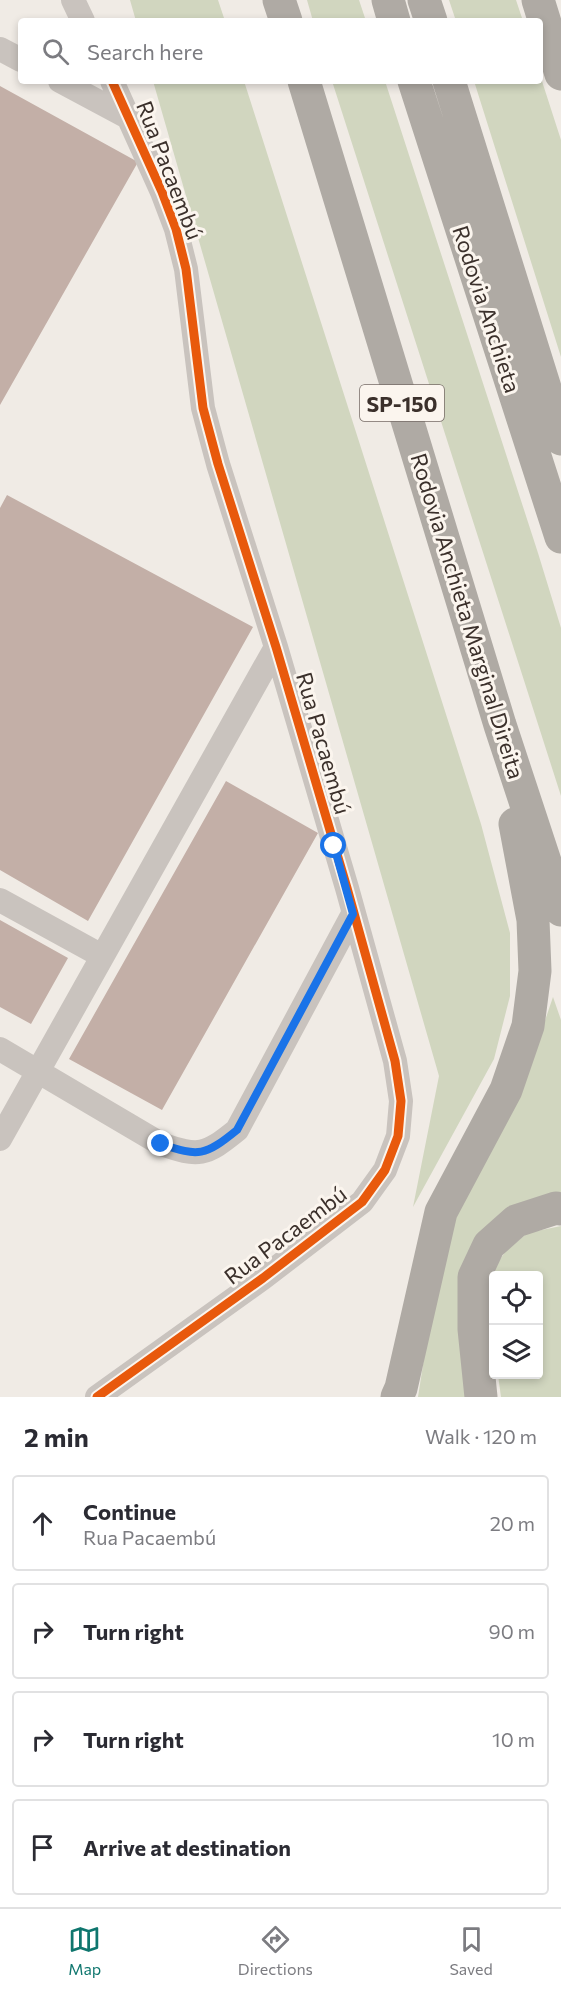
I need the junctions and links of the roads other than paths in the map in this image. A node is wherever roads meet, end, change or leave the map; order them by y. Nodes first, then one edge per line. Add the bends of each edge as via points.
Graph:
1 (73, 0) edge
2 (279, 0) edge
3 (388, 0) edge
4 (424, 0) edge
5 (537, 0) edge
6 (82, 18) edge
7 (285, 18) edge
8 (393, 18) edge
9 (430, 18) edge
10 (543, 18) edge
11 (543, 18) edge
12 (0, 49) edge
13 (18, 58) edge
14 (561, 74) edge
15 (66, 84) edge
16 (113, 84) edge
17 (305, 84) edge
18 (415, 84) edge
19 (450, 84) edge
20 (130, 119) junction
21 (561, 439) edge
22 (561, 537) edge
23 (276, 647) junction
24 (500, 725) junction
25 (0, 900) edge
26 (561, 910) edge
27 (353, 914) junction
28 (102, 956) junction
29 (0, 1049) edge
30 (38, 1071) junction
31 (0, 1139) edge
32 (561, 1209) edge
33 (97, 1397) edge
34 (397, 1397) edge
35 (482, 1397) edge

1 - 6 street
2 - 7 highway
3 - 8 highway
4 - 9 highway
5 - 11 highway
10 - 14 highway
12 - 13 street
15 - 20 street
16 - 20 street, Rua Pacaembú
17 - 24 highway, Rodovia Anchieta Marginal Direita / SP-150
18 - 22 highway, Rodovia Anchieta
19 - 21 highway, Rodovia Anchieta
20 - 23 street, Rua Pacaembú via 176,229 186,270 203,408
23 - 27 street, Rua Pacaembú
23 - 28 street
24 - 26 highway, Rodovia Anchieta Marginal Direita / SP-150
24 - 34 highway via 533,920 535,971 528,1026 506,1090 441,1212
25 - 28 street
27 - 30 street via 237,1130 211,1149 188,1153 161,1144
27 - 33 street, Rua Pacaembú via 395,1061 401,1101 398,1136 385,1170 362,1202
28 - 30 street
29 - 30 street
30 - 31 street
32 - 35 highway via 516,1221 489,1245 474,1277 474,1329

